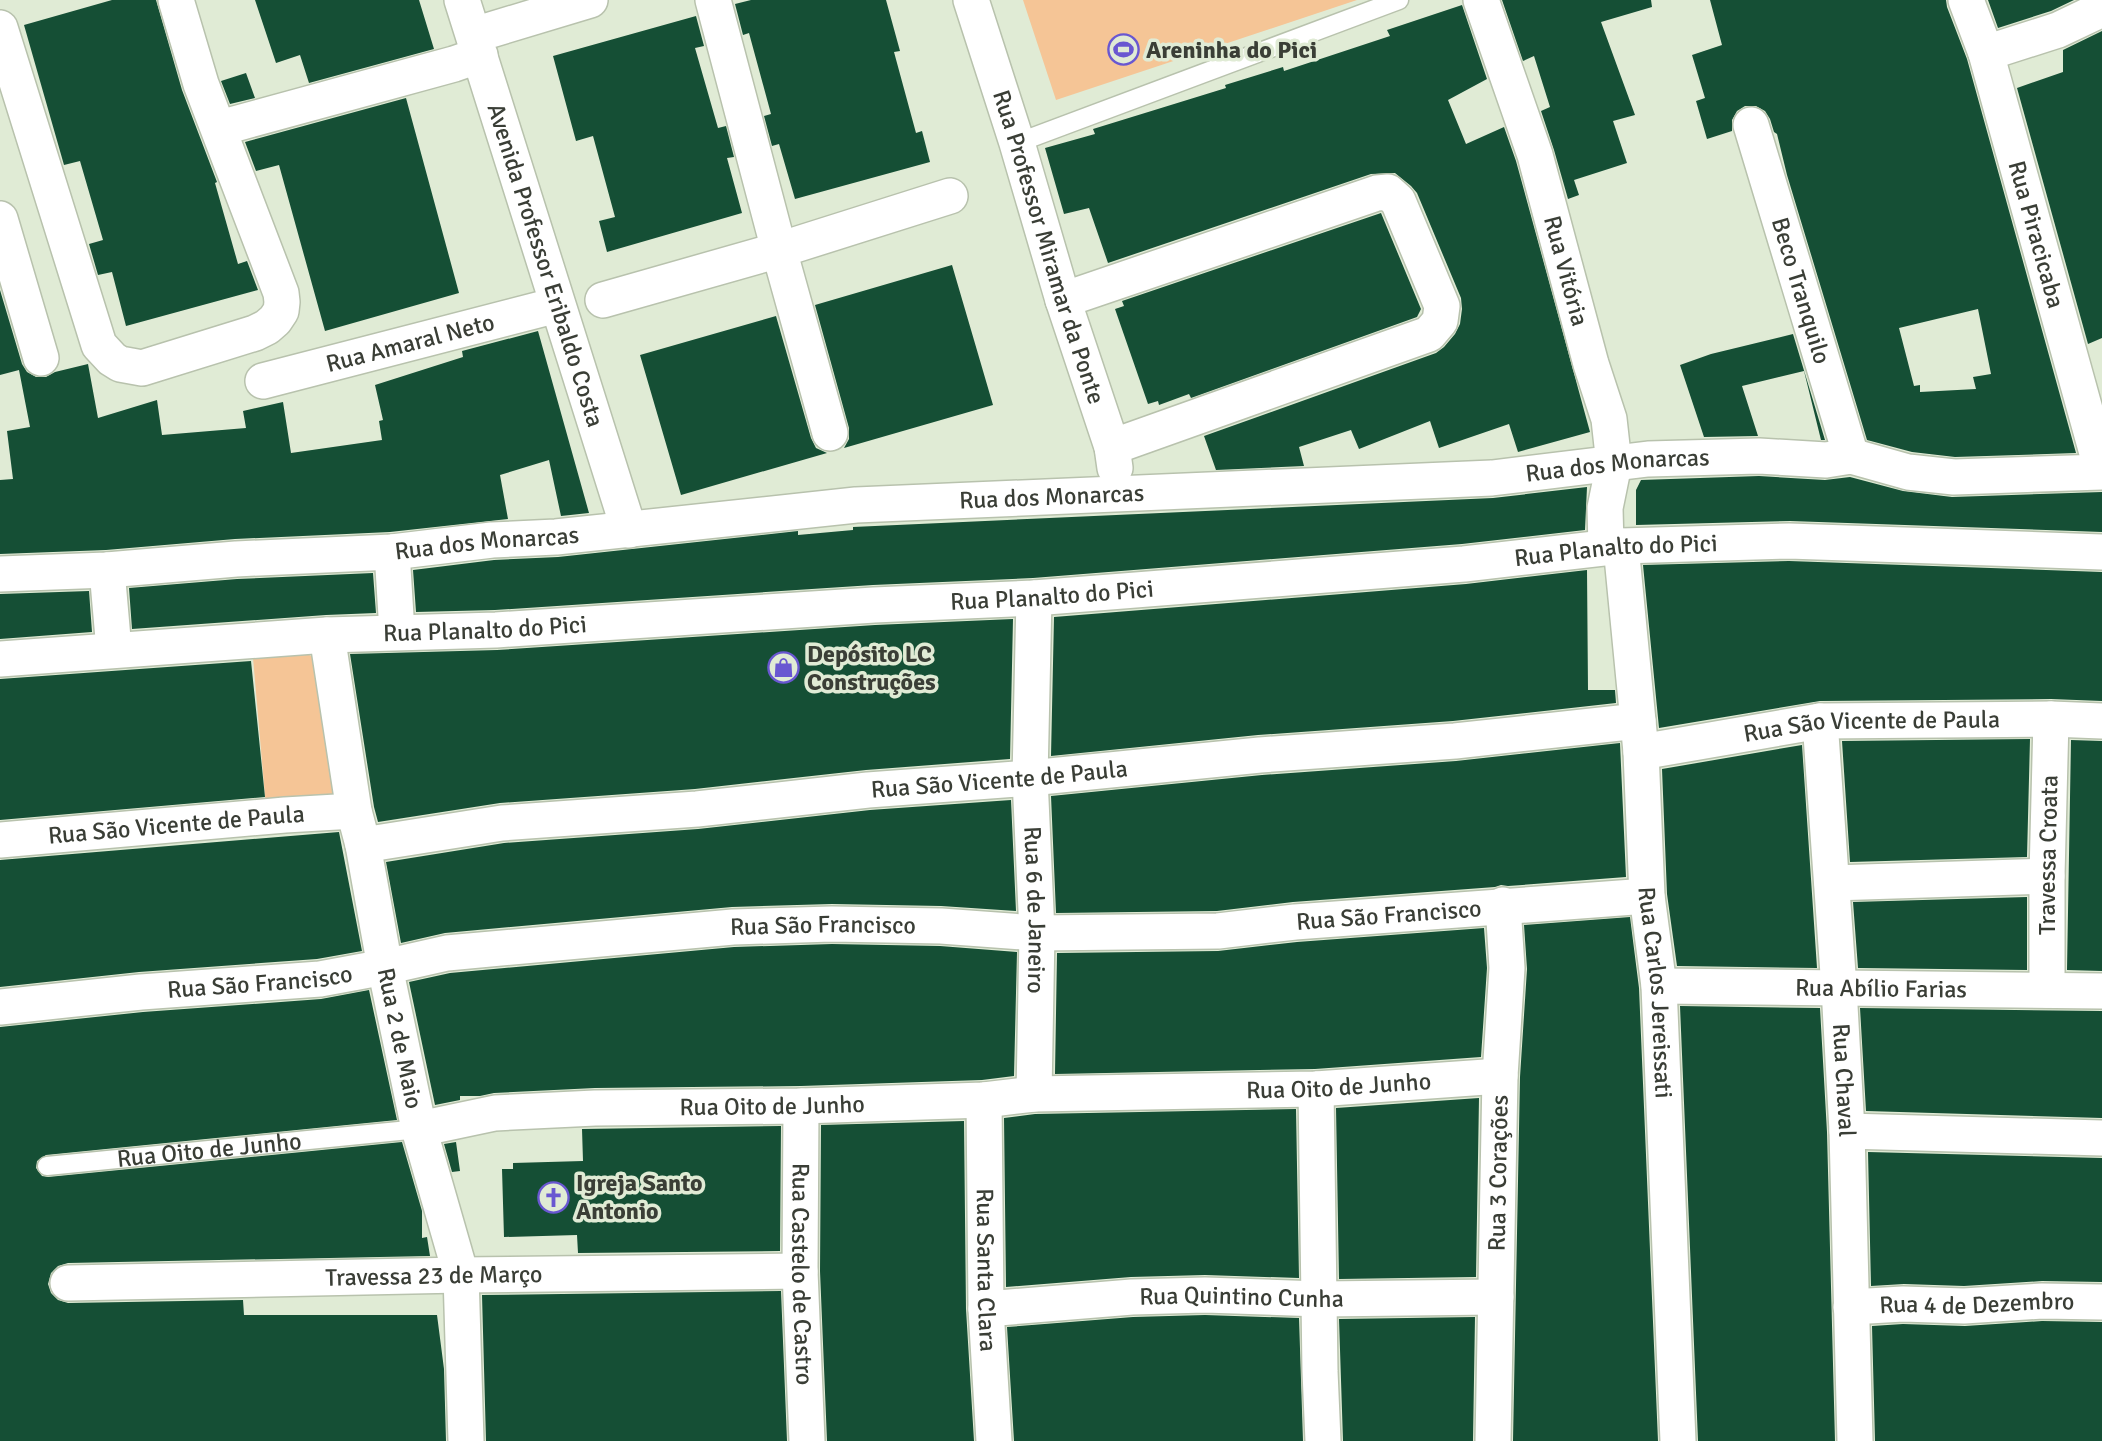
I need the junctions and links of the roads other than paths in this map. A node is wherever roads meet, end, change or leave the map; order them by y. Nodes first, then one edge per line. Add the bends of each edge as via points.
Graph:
1 (176, 0) edge
2 (462, 0) edge
3 (590, 0) edge
4 (713, 0) edge
5 (971, 0) edge
6 (1399, 0) edge
7 (1480, 0) edge
8 (1966, 0) edge
9 (2102, 9) edge
10 (0, 28) edge
11 (477, 45) junction
12 (1986, 53) junction
13 (1751, 125) dead end
14 (220, 128) junction
15 (1017, 143) junction
16 (950, 196) dead end
17 (0, 219) edge
18 (779, 250) junction
19 (603, 300) dead end
20 (1063, 300) junction
21 (557, 305) junction
22 (41, 358) dead end
23 (263, 381) dead end
24 (830, 433) dead end
25 (2096, 433) edge
26 (1112, 447) junction
27 (1852, 456) junction
28 (1614, 464) junction
29 (2102, 471) edge
30 (1120, 495) junction
31 (629, 530) junction
32 (1613, 547) junction
33 (393, 552) junction
34 (2102, 552) edge
35 (107, 570) junction
36 (0, 574) edge
37 (1034, 598) junction
38 (397, 632) junction
39 (327, 635) junction
40 (114, 650) junction
41 (0, 659) edge
42 (2051, 719) junction
43 (1820, 721) junction
44 (2102, 721) edge
45 (1640, 736) junction
46 (1030, 778) junction
47 (354, 811) junction
48 (0, 839) edge
49 (363, 845) junction
50 (2047, 876) junction
51 (1832, 883) junction
52 (1647, 896) junction
53 (1503, 905) junction
54 (1037, 933) junction
55 (385, 967) junction
56 (1659, 986) junction
57 (1839, 988) junction
58 (2047, 990) junction
59 (2102, 991) edge
60 (0, 1007) edge
61 (1500, 1076) junction
62 (1316, 1088) junction
63 (1034, 1094) junction
64 (984, 1100) junction
65 (801, 1106) junction
66 (419, 1129) junction
67 (1847, 1131) junction
68 (2102, 1138) edge
69 (47, 1166) dead end
70 (800, 1271) junction
71 (461, 1275) junction
72 (68, 1283) dead end
73 (1496, 1297) junction
74 (1320, 1299) junction
75 (2102, 1301) edge
76 (1851, 1307) junction
77 (986, 1309) junction
78 (466, 1441) edge
79 (807, 1441) edge
80 (994, 1441) edge
81 (1323, 1441) edge
82 (1493, 1441) edge
83 (1678, 1441) edge
84 (1855, 1441) edge

1 - 14 street via 201,85
2 - 11 street, Avenida Professor Eribaldo Costa
3 - 11 street via 525,19
4 - 18 street
5 - 15 street, Rua Professor Miramar da Ponte
6 - 15 lane
7 - 28 street, Rua Vitória via 1535,155 1609,419
8 - 12 street, Rua Piracicaba
9 - 12 street via 2058,30
10 - 14 street via 99,345 120,363 142,368 255,332 281,311 281,293
11 - 14 street via 441,67
11 - 21 street, Avenida Professor Eribaldo Costa
12 - 25 street, Rua Piracicaba
13 - 27 street, Beco Tranquilo
15 - 20 street, Rua Professor Miramar da Ponte
16 - 18 street
17 - 22 street
18 - 19 street
18 - 24 street
20 - 26 street, Rua Professor Miramar da Ponte
20 - 26 street via 1388,192 1398,201 1442,306 1440,321 1429,334
21 - 23 street, Rua Amaral Neto
21 - 31 street, Avenida Professor Eribaldo Costa
25 - 29 street, Rua Piracicaba
26 - 30 street, Rua Professor Miramar da Ponte
27 - 28 street, Rua dos Monarcas via 1826,460 1759,456 1647,459
27 - 29 street, Rua dos Monarcas via 1908,472 1954,477
28 - 30 street, Rua dos Monarcas via 1492,478
28 - 32 street, Rua Vitória via 1605,508
30 - 31 street, Rua dos Monarcas via 856,505
31 - 33 street, Rua dos Monarcas
32 - 34 street, Rua Planalto do Pici via 1789,541
32 - 37 street, Rua Planalto do Pici via 1464,564
32 - 45 street, Rua Carlos Jereissati
33 - 35 street, Rua dos Monarcas
33 - 38 street
35 - 36 street, Rua dos Monarcas
35 - 40 street
37 - 38 street, Rua Planalto do Pici
37 - 46 street, Rua 6 de Janeiro
38 - 39 street, Rua Planalto do Pici
39 - 40 street, Rua Planalto do Pici
39 - 47 street, Rua 2 de Maio
40 - 41 street, Rua Planalto do Pici
42 - 43 street, Rua São Vicente de Paula
42 - 44 street, Rua São Vicente de Paula
42 - 50 street, Travessa Croata
43 - 45 street, Rua São Vicente de Paula
43 - 51 street, Rua Chaval
45 - 46 street, Rua São Vicente de Paula via 1455,741
45 - 52 street, Rua Carlos Jereissati
46 - 49 street, Rua São Vicente de Paula via 502,823
46 - 54 street, Rua 6 de Janeiro
47 - 48 street, Rua São Vicente de Paula
47 - 49 street, Rua 2 de Maio
49 - 55 street, Rua 2 de Maio
50 - 51 street
50 - 58 street, Travessa Croata
51 - 57 street, Rua Chaval
52 - 53 street, Rua São Francisco
52 - 56 street, Rua Carlos Jereissati
53 - 54 street, Rua São Francisco via 1218,931
53 - 61 street, Rua 3 Corações via 1507,968
54 - 55 street, Rua São Francisco via 941,926 733,927 447,953
54 - 63 street, Rua 6 de Janeiro
55 - 60 street, Rua São Francisco via 320,979
55 - 66 street, Rua 2 de Maio
56 - 57 street, Rua Abílio Farias
56 - 83 street, Rua Carlos Jereissati
57 - 58 street, Rua Abílio Farias
57 - 67 street, Rua Chaval
58 - 59 street, Rua Abílio Farias
61 - 62 street, Rua Oito de Junho
61 - 73 street, Rua 3 Corações
62 - 63 street, Rua Oito de Junho
62 - 74 street
63 - 64 street, Rua Oito de Junho
64 - 65 street, Rua Oito de Junho
64 - 77 street, Rua Santa Clara
65 - 66 street, Rua Oito de Junho via 495,1113
65 - 70 street, Rua Castelo de Castro
66 - 69 lane, Rua Oito de Junho
66 - 71 street, Rua 2 de Maio
67 - 68 street
67 - 76 street, Rua Chaval
70 - 71 street, Travessa 23 de Março
70 - 79 street, Rua Castelo de Castro
71 - 72 street, Travessa 23 de Março
71 - 78 street, Rua 2 de Maio
73 - 74 street, Rua Quintino Cunha
73 - 82 street, Rua 3 Corações
74 - 77 street, Rua Quintino Cunha via 1132,1297
74 - 81 street
75 - 76 street, Rua 4 de Dezembro
76 - 84 street, Rua Chaval
77 - 80 street, Rua Santa Clara

